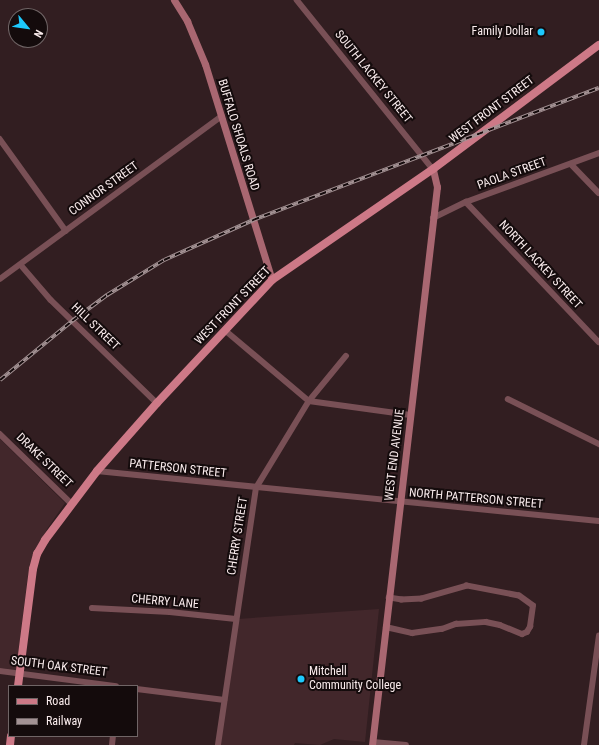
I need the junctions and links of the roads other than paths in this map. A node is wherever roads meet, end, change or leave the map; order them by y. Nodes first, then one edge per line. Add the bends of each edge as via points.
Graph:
1 (174, 0) edge
2 (296, 0) edge
3 (599, 45) edge
4 (222, 116) junction
5 (0, 139) edge
6 (599, 153) edge
7 (571, 164) junction
8 (433, 169) junction
9 (599, 193) edge
10 (466, 202) junction
11 (433, 218) junction
12 (66, 231) junction
13 (21, 265) junction
14 (0, 278) edge
15 (272, 280) junction
16 (225, 330) junction
17 (599, 342) edge
18 (346, 356) dead end
19 (508, 399) dead end
20 (309, 401) junction
21 (156, 404) junction
22 (410, 415) junction
23 (0, 434) edge
24 (599, 444) edge
25 (97, 471) junction
26 (256, 488) junction
27 (400, 503) junction
28 (72, 504) junction
29 (599, 521) edge
30 (389, 598) junction
31 (92, 608) dead end
32 (236, 620) junction
33 (386, 627) junction
34 (599, 636) edge
35 (0, 671) edge
36 (596, 671) edge
37 (19, 673) junction
38 (18, 685) edge
39 (109, 685) edge
40 (138, 689) edge
41 (224, 700) junction
42 (373, 743) edge
43 (218, 745) edge
44 (406, 745) edge
45 (584, 745) edge

1 - 4 main road, BUFFALO SHOALS ROAD via 187,21 199,49
2 - 8 street, SOUTH LACKEY STREET
3 - 8 main road, WEST FRONT STREET
4 - 12 street, CONNOR STREET
4 - 15 main road, BUFFALO SHOALS ROAD
5 - 12 street
6 - 7 street, PAOLA STREET
7 - 9 street
7 - 10 street, PAOLA STREET
8 - 11 main road, WEST END AVENUE via 437,186
8 - 15 main road, WEST FRONT STREET
10 - 11 street, PAOLA STREET
10 - 17 street, NORTH LACKEY STREET
11 - 22 main road, WEST END AVENUE
12 - 13 street, CONNOR STREET
13 - 14 street, CONNOR STREET
13 - 21 street, HILL STREET via 51,300
15 - 16 main road, WEST FRONT STREET
16 - 20 street
16 - 21 main road, WEST FRONT STREET
18 - 20 street, CHERRY STREET
19 - 24 street
20 - 22 street
20 - 26 street, CHERRY STREET
21 - 25 main road, WEST FRONT STREET
22 - 27 main road, WEST END AVENUE
23 - 28 street, DRAKE STREET
25 - 26 street, PATTERSON STREET
25 - 28 main road, WEST FRONT STREET
26 - 27 street, NORTH PATTERSON STREET
26 - 32 street, CHERRY STREET
27 - 29 street, NORTH PATTERSON STREET
27 - 30 main road, WEST END AVENUE
28 - 37 main road, WEST FRONT STREET via 37,554
30 - 33 main road, WEST END AVENUE
30 - 33 street via 422,599 467,586 519,596 534,606 530,627 522,634 486,622 456,624 442,629 412,633
31 - 32 street, CHERRY LANE via 170,612
32 - 41 street, CHERRY STREET
33 - 42 main road, WEST END AVENUE
34 - 36 street
35 - 37 street, SOUTH OAK STREET
36 - 45 street
37 - 38 main road, WEST FRONT STREET
37 - 39 street, SOUTH OAK STREET
40 - 41 street
41 - 43 street, CHERRY STREET
42 - 44 street

